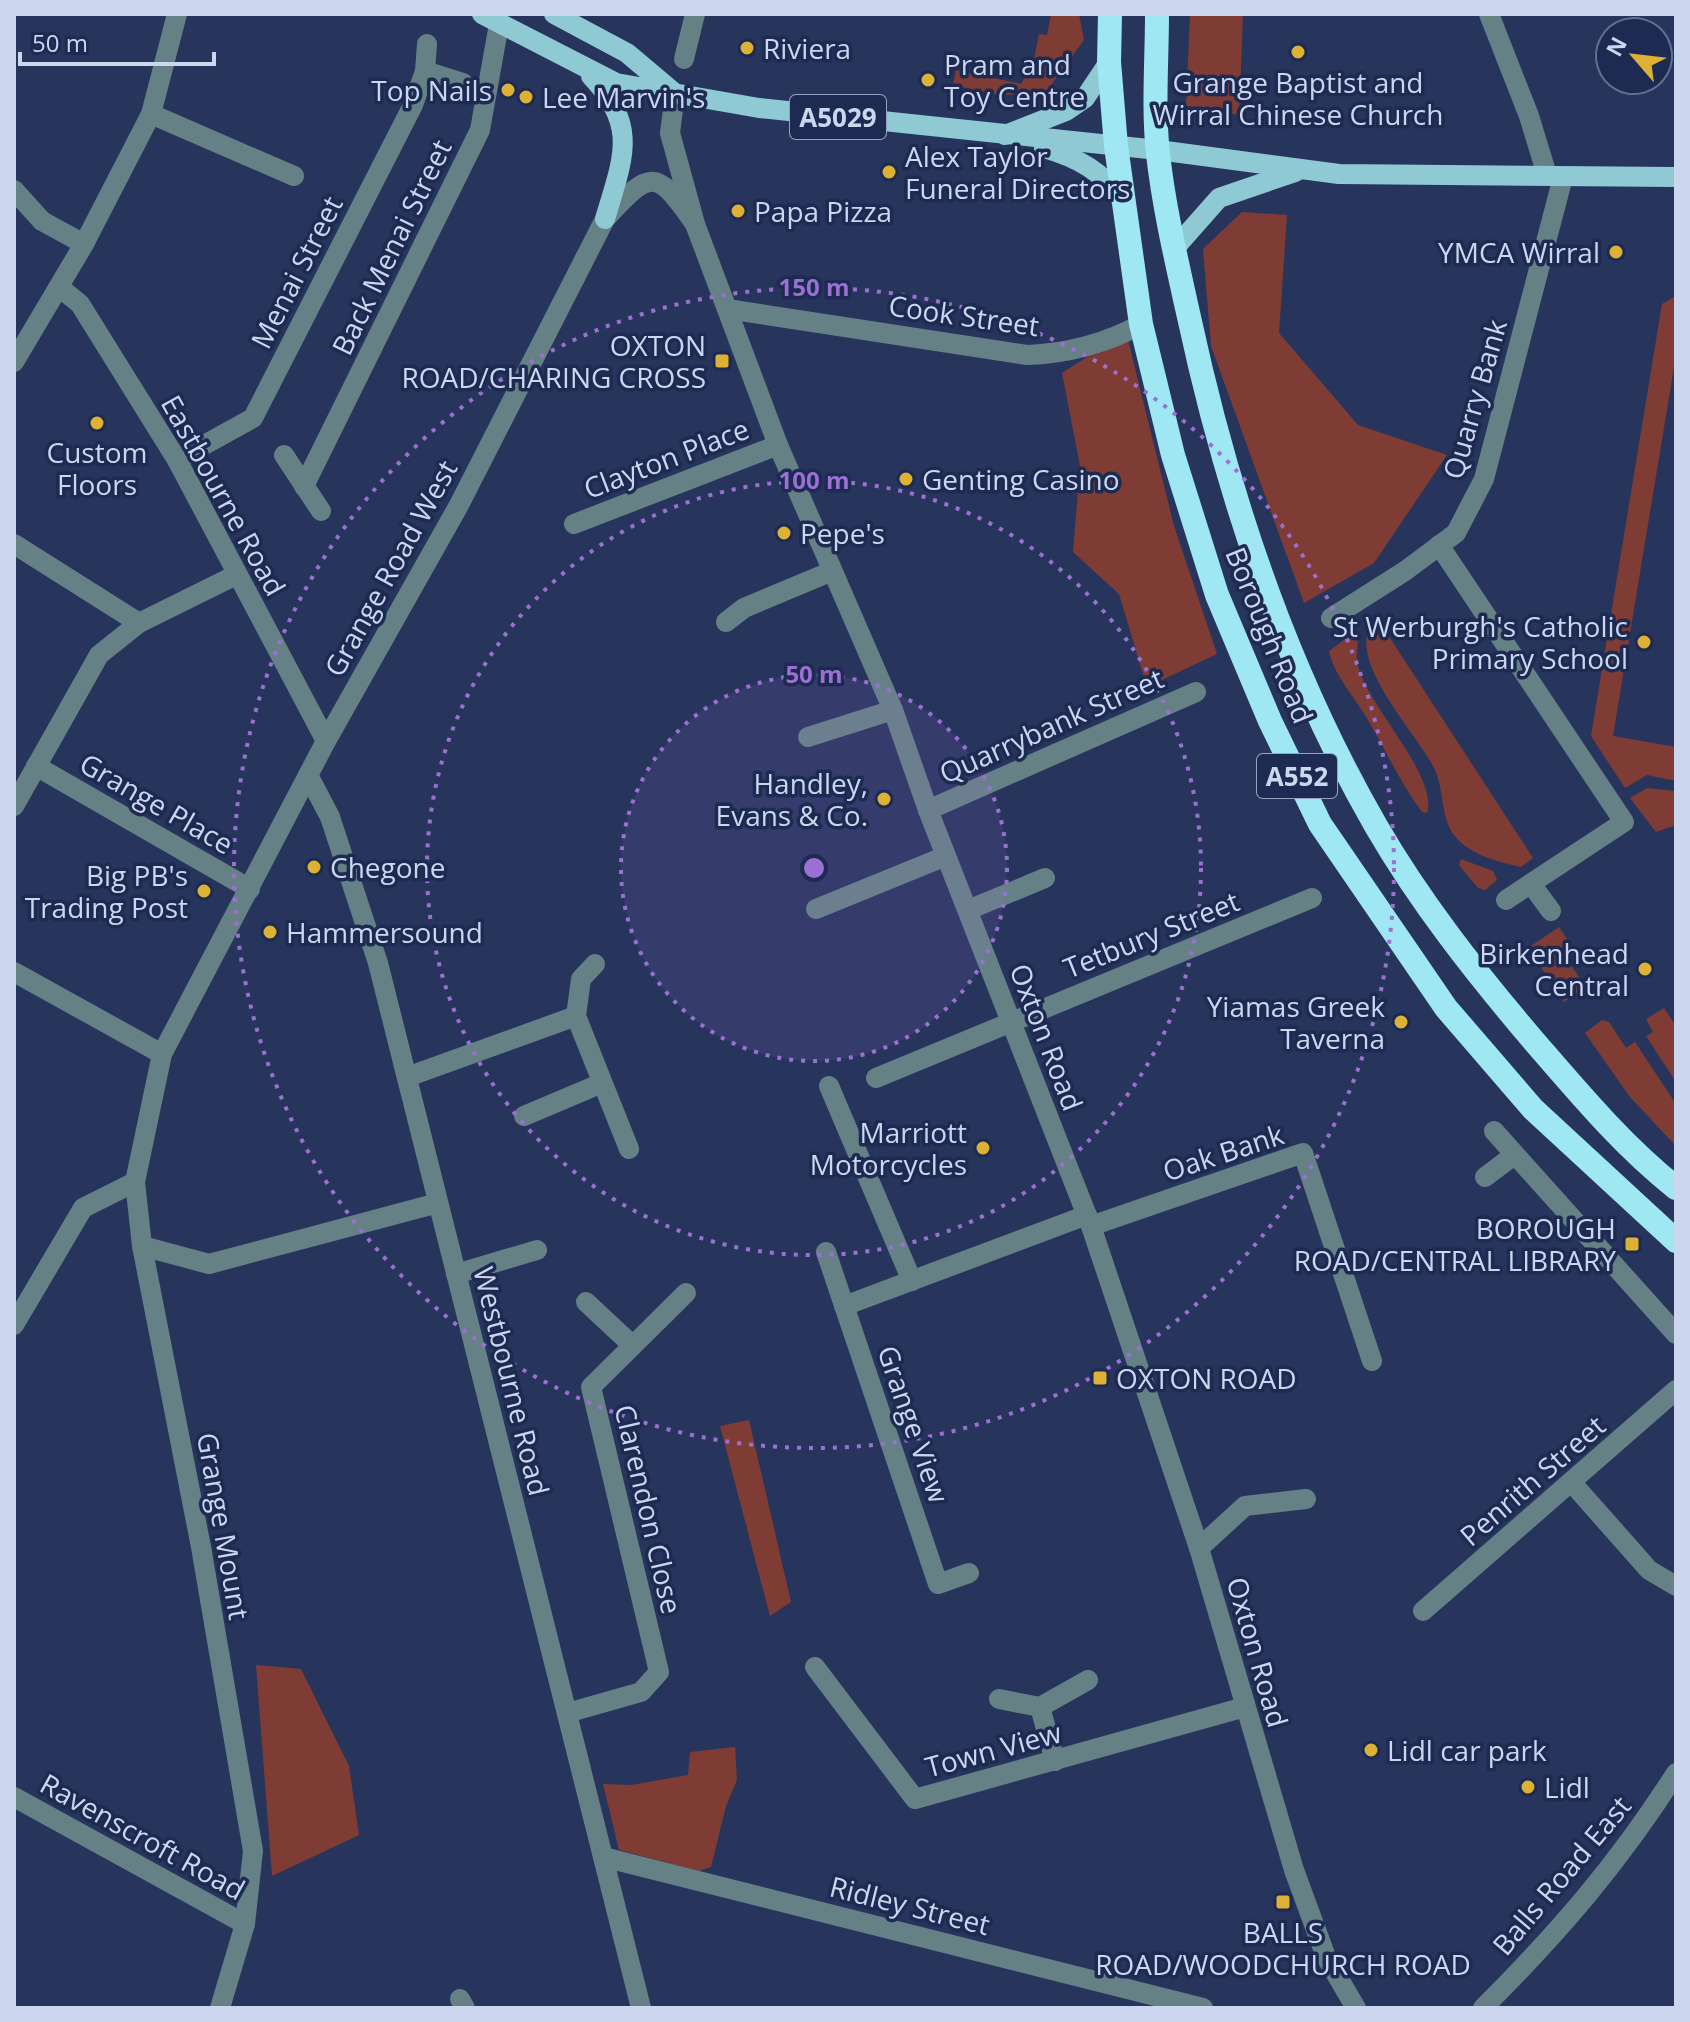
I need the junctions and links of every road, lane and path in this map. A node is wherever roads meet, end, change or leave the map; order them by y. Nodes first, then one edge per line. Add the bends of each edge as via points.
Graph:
1 (177, 14) edge
2 (554, 14) edge
3 (695, 14) edge
4 (1110, 14) edge
5 (1157, 14) edge
6 (1489, 14) edge
7 (490, 19) edge
8 (427, 44) dead end
9 (684, 59) dead end
10 (1109, 62) junction
11 (581, 65) junction
12 (425, 71) junction
13 (463, 83) dead end
14 (675, 94) junction
15 (151, 114) junction
16 (1002, 136) junction
17 (1116, 146) junction
18 (1158, 150) junction
19 (1303, 170) junction
20 (294, 176) dead end
21 (1555, 176) junction
22 (1676, 177) edge
23 (14, 190) edge
24 (1122, 200) junction
25 (605, 219) junction
26 (695, 224) junction
27 (84, 244) junction
28 (1174, 249) junction
29 (59, 287) junction
30 (727, 309) junction
31 (1141, 324) junction
32 (14, 362) edge
33 (778, 445) junction
34 (284, 455) dead end
35 (177, 460) junction
36 (304, 486) junction
37 (321, 511) dead end
38 (574, 524) dead end
39 (14, 544) edge
40 (1439, 545) junction
41 (830, 572) junction
42 (236, 575) junction
43 (1331, 618) dead end
44 (726, 622) dead end
45 (139, 623) junction
46 (1196, 692) dead end
47 (893, 710) junction
48 (808, 737) dead end
49 (326, 741) junction
50 (36, 766) junction
51 (308, 775) junction
52 (14, 806) edge
53 (928, 810) junction
54 (946, 856) junction
55 (1045, 878) dead end
56 (1531, 884) junction
57 (250, 889) junction
58 (1312, 898) dead end
59 (1506, 900) dead end
60 (816, 909) dead end
61 (968, 910) junction
62 (1551, 911) dead end
63 (595, 964) dead end
64 (14, 972) edge
65 (576, 1016) junction
66 (1011, 1022) junction
67 (162, 1054) junction
68 (407, 1077) junction
69 (876, 1078) dead end
70 (602, 1083) junction
71 (829, 1086) dead end
72 (524, 1116) dead end
73 (1494, 1131) dead end
74 (629, 1149) dead end
75 (1513, 1156) junction
76 (1485, 1177) dead end
77 (135, 1182) junction
78 (1676, 1188) edge
79 (438, 1203) junction
80 (1089, 1220) junction
81 (1676, 1241) edge
82 (142, 1246) junction
83 (537, 1250) dead end
84 (826, 1252) dead end
85 (456, 1274) junction
86 (912, 1281) junction
87 (686, 1293) dead end
88 (586, 1302) dead end
89 (844, 1306) junction
90 (17, 1312) edge
91 (1676, 1334) edge
92 (631, 1344) junction
93 (1372, 1361) dead end
94 (1676, 1390) edge
95 (1573, 1484) junction
96 (1306, 1499) dead end
97 (1199, 1548) junction
98 (969, 1573) dead end
99 (1676, 1586) edge
100 (1423, 1611) dead end
101 (815, 1667) dead end
102 (1088, 1680) dead end
103 (999, 1699) dead end
104 (1040, 1707) junction
105 (1245, 1707) junction
106 (567, 1713) junction
107 (1055, 1761) junction
108 (1676, 1773) edge
109 (14, 1797) edge
110 (603, 1857) junction
111 (245, 1924) junction
112 (220, 2008) edge
113 (641, 2008) edge
114 (1203, 2008) edge
115 (1356, 2008) edge
116 (1483, 2008) edge

1 - 15 street
2 - 14 main road via 627,53
3 - 9 street
4 - 10 highway, Borough Road / A552
5 - 18 highway, A552
6 - 21 street
7 - 11 main road, A5029
7 - 36 street, Back Menai Street via 480,130
8 - 12 street, Menai Street
10 - 16 main road, A5029 via 1085,98
10 - 17 highway, Borough Road / A552
11 - 14 main road, A5029 via 616,83
11 - 25 main road via 612,98 623,129 619,171
12 - 13 street
12 - 35 street, Menai Street via 413,105 253,418
14 - 16 main road, A5029
14 - 26 street, Oxton Road via 670,133
15 - 20 street
15 - 27 street
16 - 17 main road, A5029
16 - 24 main road, A5029 via 1087,164
17 - 18 main road, A5029
17 - 24 highway, Borough Road / A552
18 - 19 main road
18 - 28 highway, A552
19 - 21 main road
19 - 28 main road via 1219,198
21 - 22 main road
21 - 40 street, Quarry Bank via 1484,479 1456,533
23 - 27 street via 42,221
24 - 31 highway, Borough Road / A552
25 - 26 street, Grange Road West via 630,192 655,180 669,187
25 - 49 street, Grange Road West via 459,505
26 - 30 street, Oxton Road
27 - 29 street
28 - 78 highway, A552 via 1207,401 1261,581 1310,697 1375,824 1494,994 1590,1105
29 - 32 street
29 - 35 street, Eastbourne Road via 80,304
30 - 31 street, Cook Street via 1027,355 1054,355
30 - 33 street, Oxton Road
31 - 81 highway, Borough Road / A552 via 1173,455 1217,595 1320,824 1473,1039 1533,1109
33 - 38 street, Clayton Place
33 - 41 street, Oxton Road
34 - 36 street
35 - 42 street, Eastbourne Road
36 - 37 street
39 - 45 street
40 - 43 street, Quarry Bank
40 - 56 street via 1624,822
41 - 44 street via 744,608
41 - 47 street, Oxton Road
42 - 45 street
42 - 49 street, Eastbourne Road
45 - 50 street via 99,655
46 - 53 street, Quarrybank Street
47 - 48 street
47 - 53 street, Oxton Road
49 - 51 street, Grange Road West
50 - 52 street
50 - 57 street, Grange Place
51 - 57 street, Grange Road West
51 - 68 street, Westbourne Road via 330,817 361,909
53 - 54 street, Oxton Road
54 - 60 street
54 - 61 street, Oxton Road
55 - 61 street
56 - 59 street
56 - 62 street
57 - 67 street, Grange Road West
58 - 66 street, Tetbury Street
61 - 66 street, Oxton Road
63 - 65 street via 581,979
64 - 67 street
65 - 68 street
65 - 70 street
66 - 69 street, Tetbury Street
66 - 80 street, Oxton Road
67 - 77 street, Grange Mount
68 - 79 street, Westbourne Road
70 - 72 street
70 - 74 street
71 - 86 street
73 - 75 street
75 - 76 street
75 - 91 street
77 - 82 street, Grange Mount
77 - 90 street via 83,1208
79 - 82 street via 209,1264
79 - 85 street, Westbourne Road
80 - 86 street
80 - 93 street, Oak Bank via 1303,1153
80 - 97 street, Oxton Road
82 - 111 street, Grange Mount via 253,1851
83 - 85 street
84 - 89 street, Grange View
85 - 106 street, Westbourne Road
86 - 89 street
87 - 92 street, Clarendon Close
88 - 92 street
89 - 98 street, Grange View via 938,1584
92 - 106 street, Clarendon Close via 591,1387 659,1672 641,1692
94 - 95 street, Penrith Street
95 - 99 street via 1649,1570
95 - 100 street, Penrith Street
96 - 97 street via 1245,1506
97 - 105 street, Oxton Road
101 - 107 street, Town View via 915,1799
102 - 104 street
103 - 104 street
104 - 107 street
105 - 107 street, Town View
105 - 115 street, Oxton Road via 1326,1957
106 - 110 street, Westbourne Road
108 - 116 street, Balls Road East via 1631,1844 1539,1952
109 - 111 street, Ravenscroft Road
110 - 113 street, Westbourne Road
110 - 114 street, Ridley Street
111 - 112 street, Grange Mount

